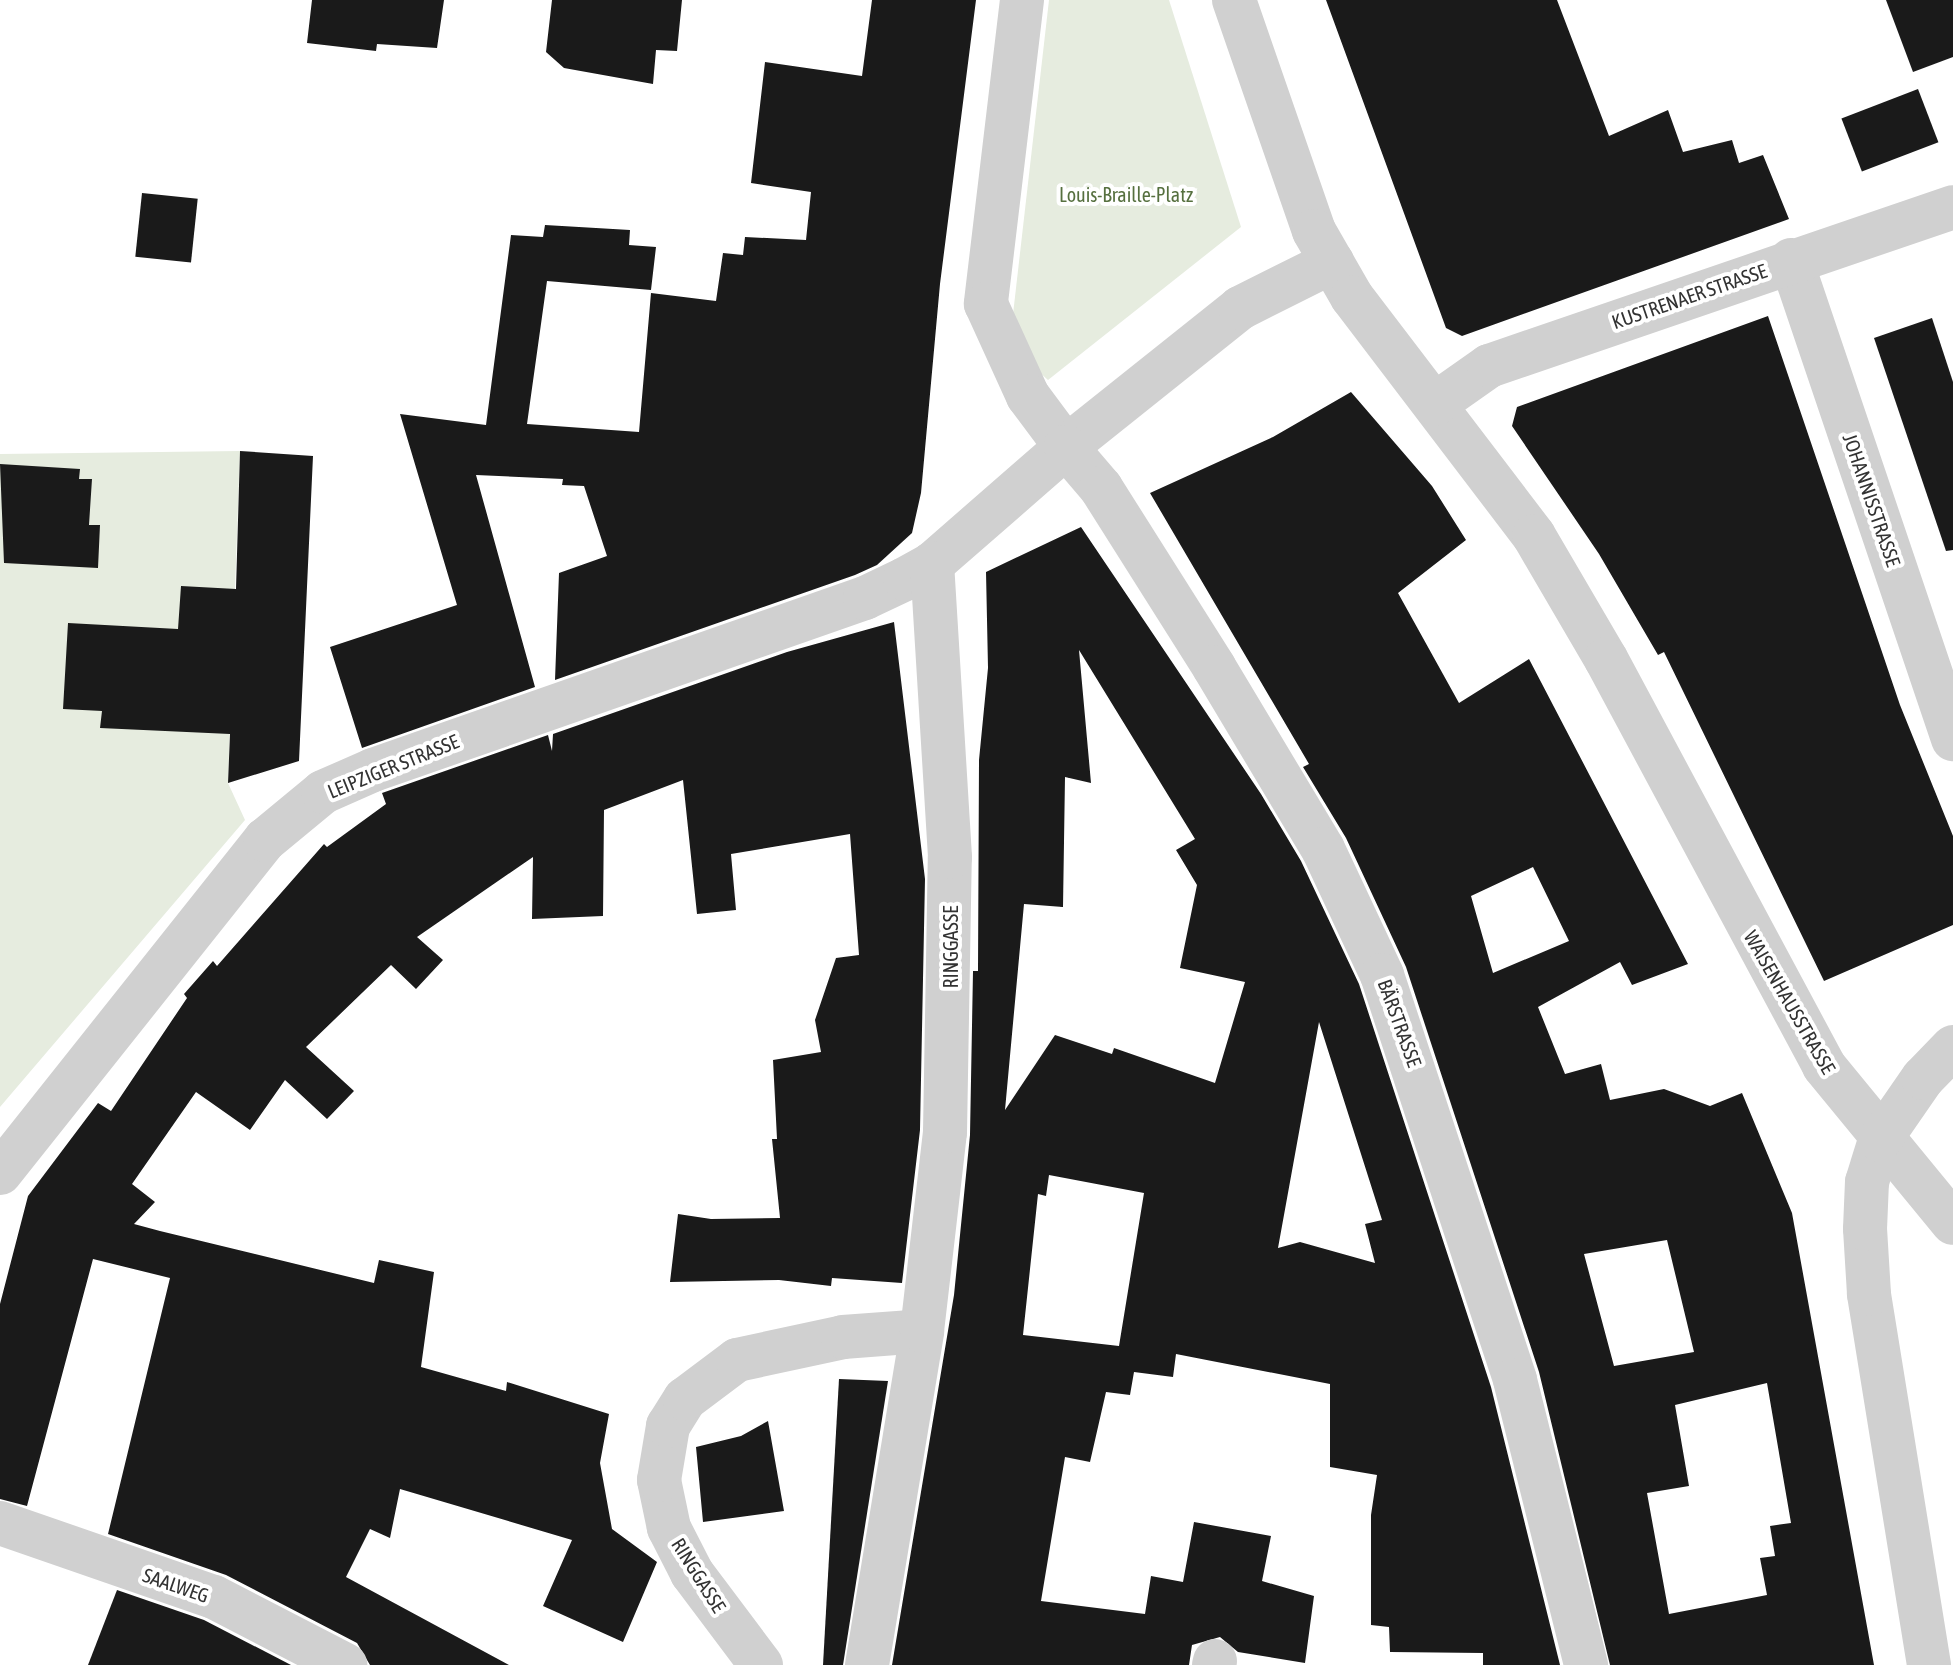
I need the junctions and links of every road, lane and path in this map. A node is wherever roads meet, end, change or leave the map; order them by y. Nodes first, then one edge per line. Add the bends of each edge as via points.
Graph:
1 (1022, 0) edge
2 (1234, 0) edge
3 (1953, 207) edge
4 (1791, 260) junction
5 (1332, 262) junction
6 (1435, 404) junction
7 (1066, 447) junction
8 (932, 564) junction
9 (1953, 739) edge
10 (1953, 1047) edge
11 (1880, 1140) junction
12 (0, 1173) edge
13 (1953, 1223) edge
14 (922, 1331) junction
15 (0, 1523) edge
16 (345, 1665) edge
17 (761, 1665) edge
18 (867, 1665) edge
19 (1586, 1665) edge
20 (1929, 1665) edge

1 - 7 street via 986,304 1028,396
2 - 5 street via 1314,231
3 - 4 street, KUSTRENAER STRASSE
4 - 6 street, KUSTRENAER STRASSE via 1489,366
4 - 9 street, JOHANNISSTRASSE
5 - 6 street via 1352,297
5 - 7 street via 1240,308
6 - 11 street, WAISENHAUSSTRASSE via 1534,536 1569,593 1824,1066
7 - 8 street
7 - 19 street, BÄRSTRASSE via 1101,488 1230,693 1323,849 1382,975 1515,1380
8 - 12 street, LEIPZIGER STRASSE via 865,598 388,764 323,792 265,840
8 - 14 street, RINGGASSE via 951,950 945,1132
10 - 11 street via 1923,1078
11 - 13 street, WAISENHAUSSTRASSE
11 - 20 street via 1867,1182 1869,1294
14 - 17 street, RINGGASSE via 843,1337 737,1360 685,1399 668,1426 659,1480 669,1528 692,1573
14 - 18 street, RINGGASSE
15 - 16 street, SAALWEG via 214,1597

